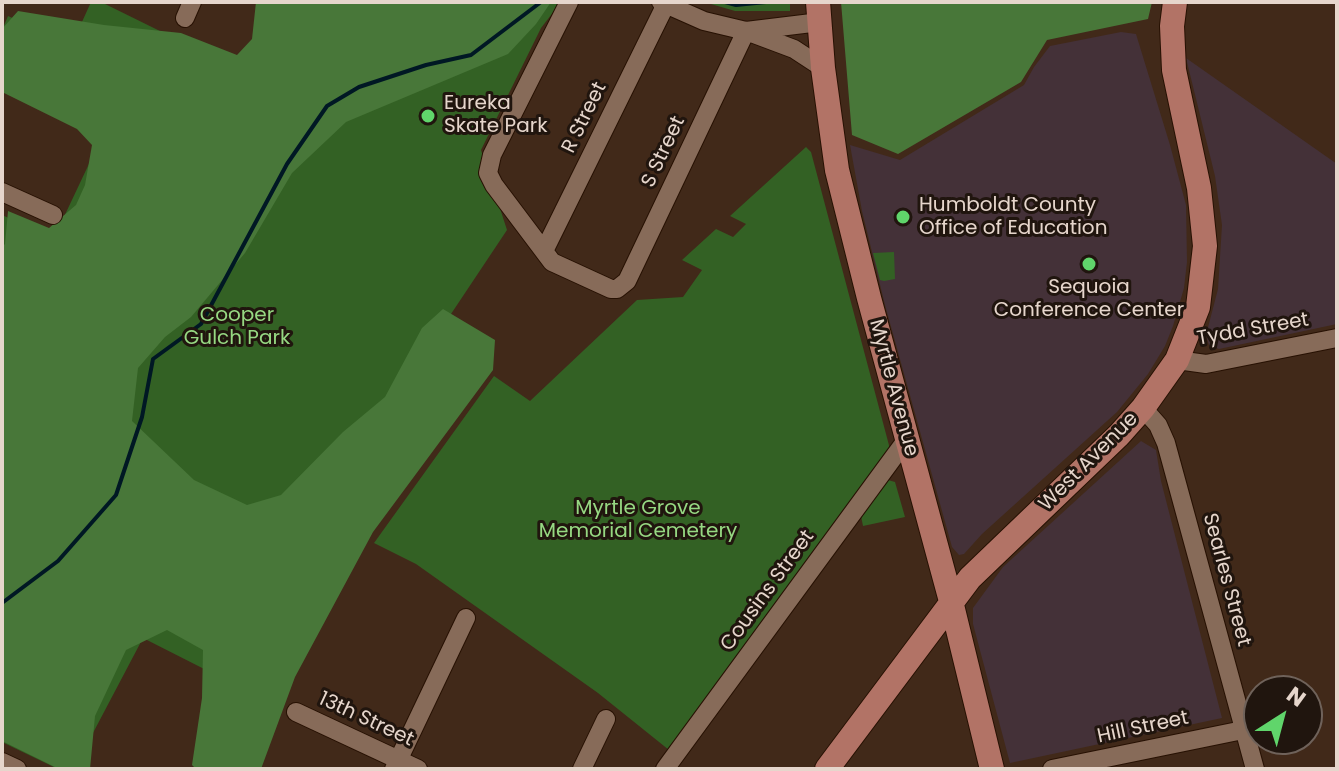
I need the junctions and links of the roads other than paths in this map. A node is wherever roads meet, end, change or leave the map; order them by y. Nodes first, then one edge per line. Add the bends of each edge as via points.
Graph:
1 (1175, 2) edge
2 (568, 3) edge
3 (664, 3) edge
4 (819, 12) edge
5 (746, 31) junction
6 (823, 68) junction
7 (2, 192) edge
8 (53, 215) dead end
9 (544, 251) junction
10 (1337, 338) edge
11 (1177, 360) junction
12 (1143, 408) junction
13 (907, 439) junction
14 (951, 601) junction
15 (466, 618) dead end
16 (296, 712) dead end
17 (606, 719) dead end
18 (1243, 730) joint
19 (2, 762) edge
20 (396, 764) edge
21 (17, 769) edge
22 (418, 769) edge
23 (582, 769) edge
24 (665, 769) edge
25 (827, 769) edge
26 (992, 769) edge
27 (1052, 769) edge

1 - 11 main road, West Avenue via 1174,70 1199,188 1205,246 1198,307
2 - 9 street via 492,155 488,173
3 - 5 street via 704,21
3 - 9 street, R Street
4 - 5 street
4 - 6 main road, Myrtle Avenue
5 - 6 street via 794,49
5 - 9 street, S Street via 624,284 606,288 552,262
6 - 13 main road, Myrtle Avenue via 837,170
7 - 8 street
10 - 11 street, Tydd Street via 1206,364
11 - 12 main road, West Avenue
12 - 14 main road, West Avenue
12 - 18 street, Searles Street via 1166,443
13 - 14 main road, Myrtle Avenue
13 - 24 street, Cousins Street
14 - 25 main road, West Avenue
14 - 26 main road, Myrtle Avenue
15 - 20 street
16 - 20 street, 13th Street
17 - 23 street
18 - 27 street, Hill Street
19 - 21 street
20 - 22 street, 13th Street

